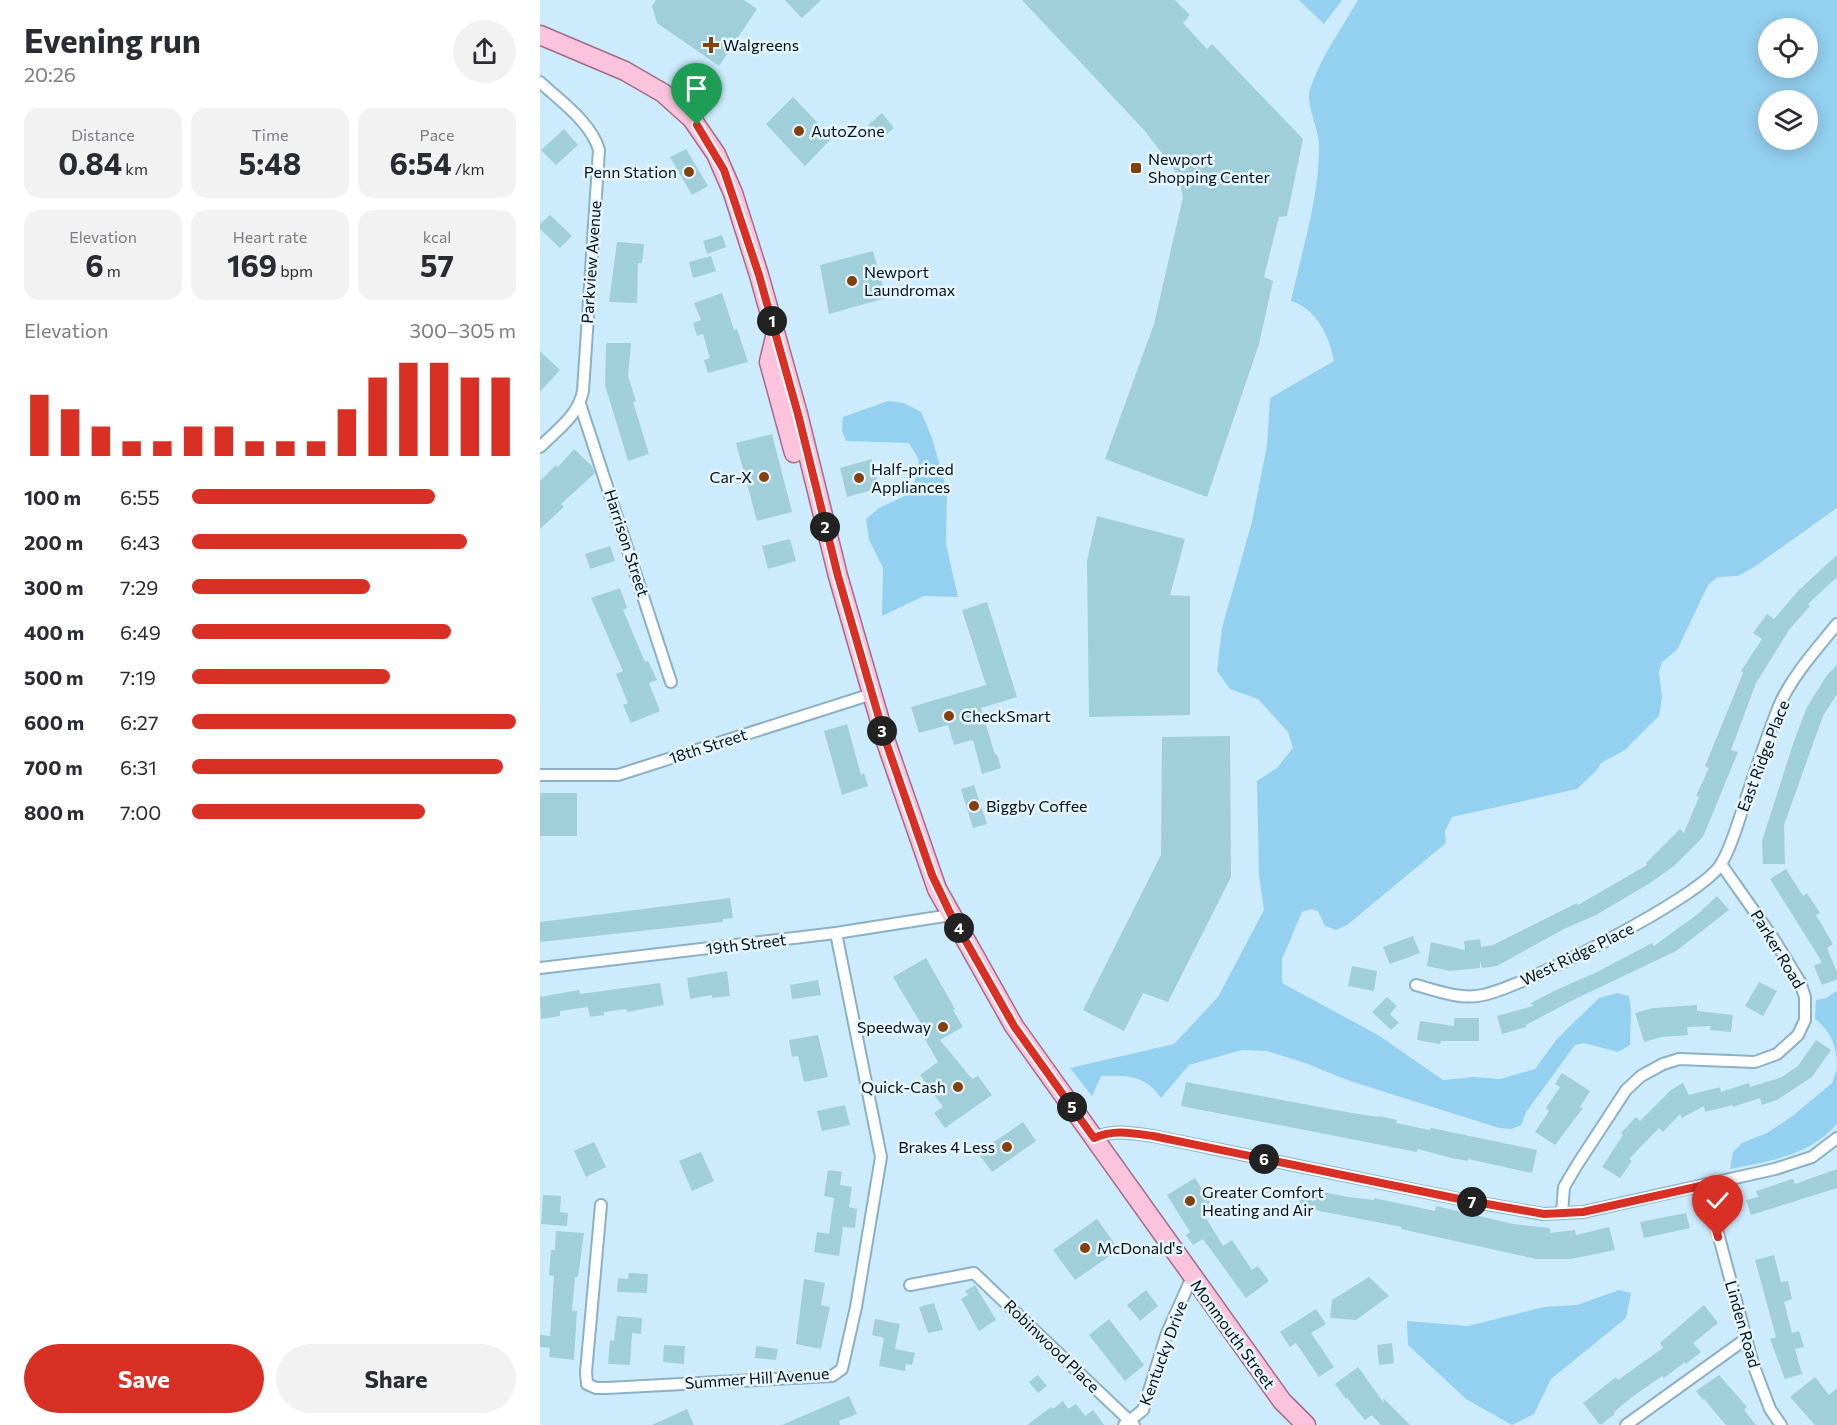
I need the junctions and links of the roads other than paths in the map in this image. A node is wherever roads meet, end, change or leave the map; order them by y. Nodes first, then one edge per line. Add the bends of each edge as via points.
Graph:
1 (540, 35) edge
2 (540, 82) edge
3 (580, 404) junction
4 (540, 447) edge
5 (1837, 624) edge
6 (671, 682) dead end
7 (872, 694) junction
8 (540, 775) edge
9 (1721, 864) junction
10 (951, 915) junction
11 (836, 933) junction
12 (540, 968) edge
13 (1416, 985) dead end
14 (1094, 1138) junction
15 (1837, 1138) edge
16 (1705, 1185) junction
17 (601, 1205) dead end
18 (1562, 1213) junction
19 (1192, 1277) junction
20 (910, 1285) dead end
21 (1747, 1338) junction
22 (1129, 1423) edge
23 (1306, 1425) edge
24 (1626, 1425) edge
25 (1781, 1425) edge

1 - 7 main road, Monmouth Street via 629,73 663,93 692,119 724,170 775,336 769,362 802,480 816,494
2 - 3 street, Parkview Avenue via 590,132 598,150
3 - 4 street
3 - 6 street, Harrison Street
5 - 9 street, East Ridge Place via 1798,672 1780,704
7 - 8 street, 18th Street via 618,775
7 - 10 main road, Monmouth Street via 932,875
9 - 13 street, West Ridge Place via 1670,906 1518,983 1468,997
9 - 18 street, Parker Road via 1804,989 1804,1025 1794,1040 1768,1058 1755,1062 1674,1060 1641,1076 1626,1090 1564,1187
10 - 11 street, 19th Street
10 - 14 main road, Monmouth Street via 1014,1026
11 - 12 street, 19th Street
11 - 17 street, Summer Hill Avenue via 881,1157 842,1369 832,1376 607,1388 587,1384
14 - 18 street via 1107,1132 1153,1136 1464,1200 1544,1214
14 - 19 main road, Monmouth Street
15 - 16 street via 1804,1161
16 - 18 street via 1583,1212
16 - 21 street, Linden Road
19 - 22 street, Kentucky Drive via 1167,1333 1143,1410
19 - 23 main road, Monmouth Street via 1282,1401
20 - 22 street, Robinwood Place via 974,1273
21 - 24 street
21 - 25 street, Linden Road via 1770,1409

